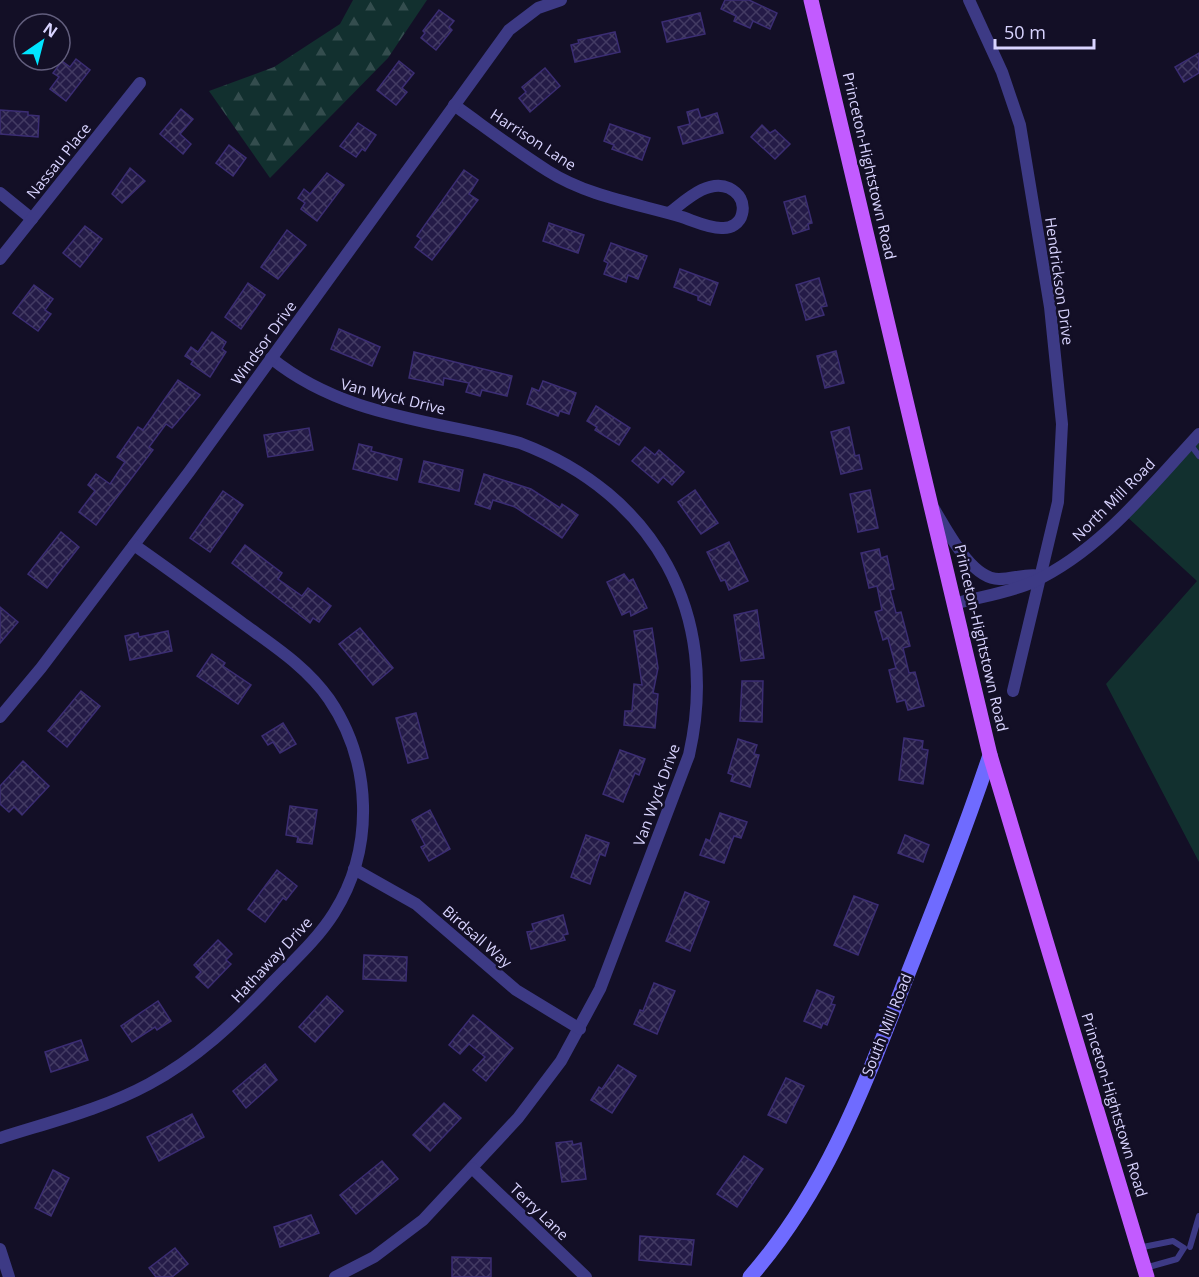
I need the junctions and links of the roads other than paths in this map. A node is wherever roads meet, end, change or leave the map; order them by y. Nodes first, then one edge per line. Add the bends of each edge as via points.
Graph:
1 (561, 0) edge
2 (811, 0) edge
3 (969, 0) edge
4 (141, 83) dead end
5 (454, 105) junction
6 (0, 193) edge
7 (669, 213) junction
8 (32, 219) junction
9 (0, 259) edge
10 (271, 358) junction
11 (1199, 434) edge
12 (1190, 444) junction
13 (1199, 456) edge
14 (931, 506) junction
15 (134, 545) junction
16 (1042, 576) junction
17 (953, 604) junction
18 (1013, 691) dead end
19 (0, 717) edge
20 (990, 755) junction
21 (354, 869) junction
22 (580, 1029) junction
23 (0, 1138) edge
24 (472, 1168) junction
25 (1199, 1216) edge
26 (1190, 1247) dead end
27 (1138, 1248) junction
28 (0, 1249) edge
29 (1146, 1273) edge
30 (9, 1277) edge
31 (335, 1277) edge
32 (586, 1277) edge
33 (750, 1277) edge

1 - 5 street, Windsor Drive via 538,8 509,30
2 - 14 main road, Princeton-Hightstown Road
3 - 16 street, Hendrickson Drive via 1002,72 1020,125 1050,307 1062,463
4 - 8 street, Nassau Place
5 - 7 street, Harrison Lane via 549,172 571,183
5 - 10 street, Windsor Drive
6 - 8 street
7 - 7 street, Harrison Lane via 721,228 731,227 740,221 742,200 736,192 716,185
8 - 9 street, Nassau Place
10 - 15 street, Windsor Drive
10 - 22 street, Van Wyck Drive via 303,382 352,405 520,443 569,465 599,484 632,514 676,581 694,640 698,680 695,729 689,755 609,967
11 - 12 street, North Mill Road
12 - 13 lane
12 - 16 street, North Mill Road via 1091,546 1066,565
14 - 16 street, North Mill Road via 978,572 1000,579
14 - 17 main road, Princeton-Hightstown Road
15 - 19 street, Windsor Drive
15 - 21 street, Hathaway Drive via 294,661 328,698 352,744 362,786 362,831
16 - 17 street, North Mill Road via 1027,584
16 - 18 street
17 - 20 main road, Princeton-Hightstown Road
20 - 27 main road, Princeton-Hightstown Road
20 - 33 main road, South Mill Road via 971,812 836,1149 795,1222
21 - 22 street, Birdsall Way via 416,904 516,990
21 - 23 street, Hathaway Drive via 345,892 320,932 232,1026 202,1051 118,1099
22 - 24 street, Van Wyck Drive via 540,1090
24 - 31 street, Van Wyck Drive via 399,1240
24 - 32 street, Terry Lane
25 - 26 lane
27 - 29 main road, Princeton-Hightstown Road
27 - 29 lane via 1173,1241 1184,1248 1177,1259
28 - 30 street

